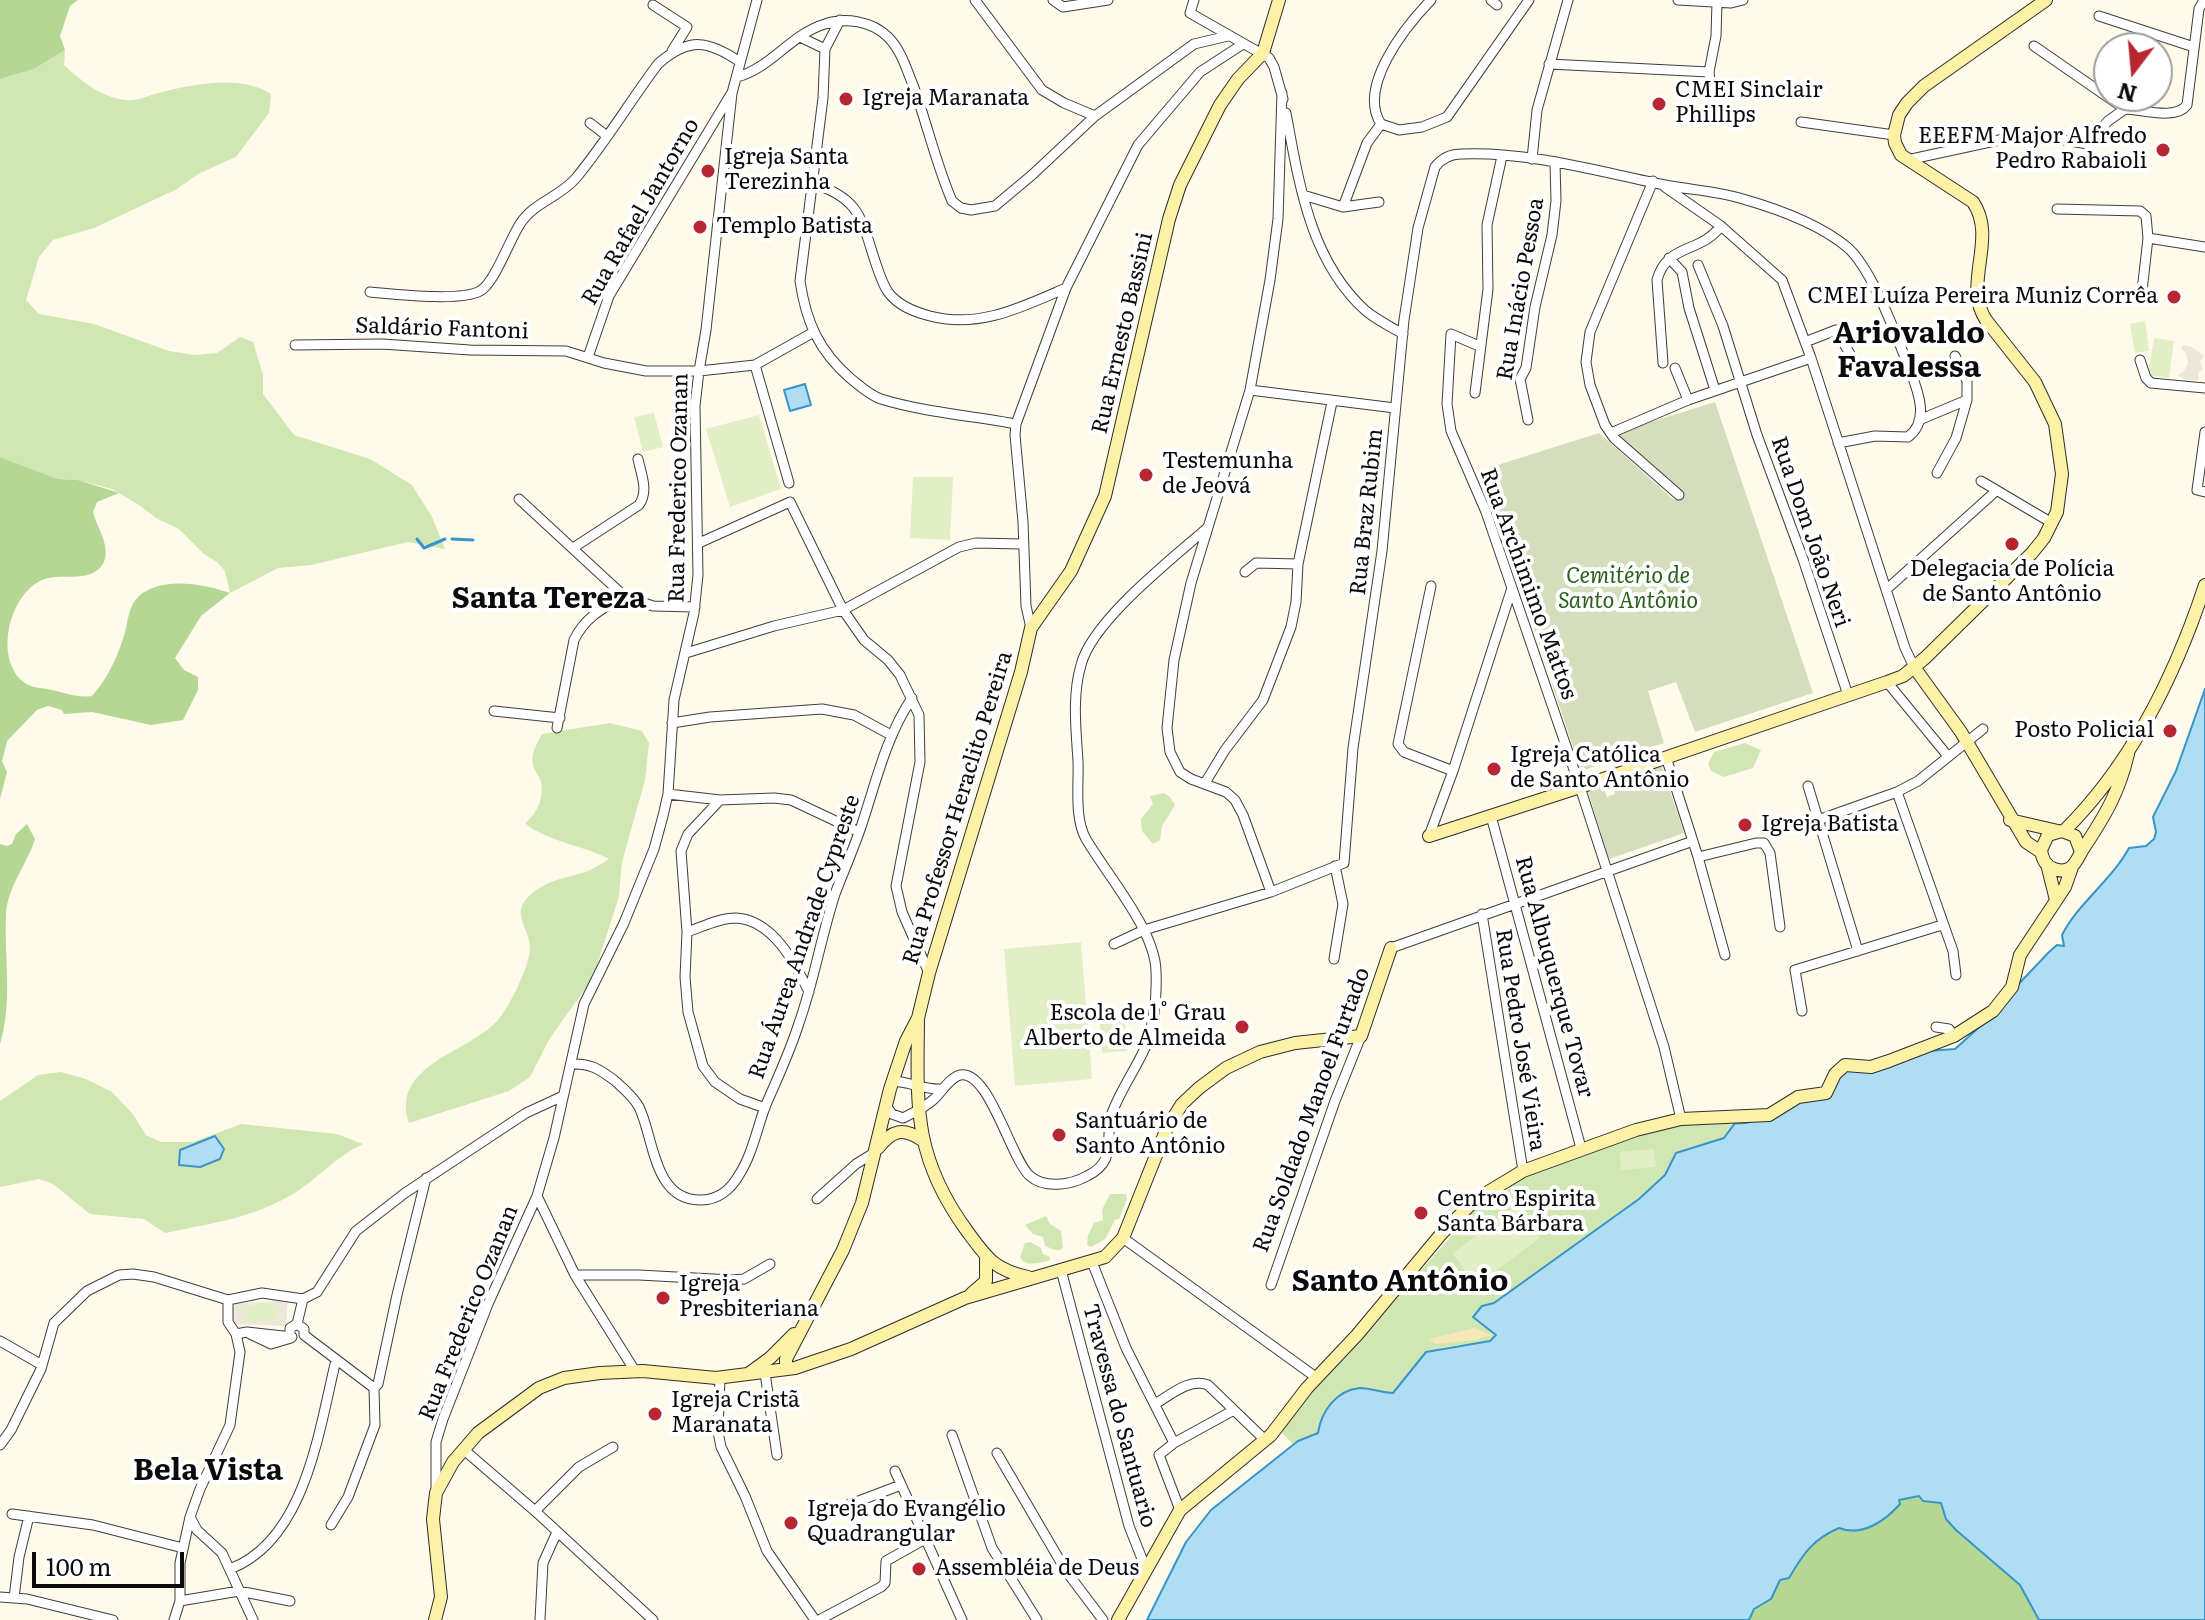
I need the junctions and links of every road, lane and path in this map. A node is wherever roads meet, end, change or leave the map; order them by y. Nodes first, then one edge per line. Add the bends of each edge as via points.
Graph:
1 (757, 0) edge
2 (975, 0) edge
3 (1053, 0) edge
4 (1108, 0) edge
5 (1194, 0) edge
6 (1279, 0) edge
7 (1431, 0) edge
8 (1529, 0) edge
9 (1568, 0) edge
10 (1678, 0) edge
11 (1743, 0) edge
12 (2046, 0) edge
13 (2204, 0) edge
14 (1717, 2) junction
15 (653, 5) dead end
16 (2099, 16) dead end
17 (840, 20) junction
18 (1228, 36) junction
19 (800, 37) junction
20 (1243, 44) junction
21 (2034, 46) dead end
22 (2194, 47) junction
23 (825, 49) junction
24 (672, 51) junction
25 (1263, 53) junction
26 (740, 62) junction
27 (1549, 64) junction
28 (1709, 72) junction
29 (737, 77) junction
30 (2093, 87) edge
31 (1711, 91) dead end
32 (732, 93) junction
33 (1282, 93) junction
34 (2121, 112) edge
35 (2153, 112) edge
36 (1095, 116) junction
37 (1801, 122) dead end
38 (590, 123) dead end
39 (1381, 124) junction
40 (1894, 135) junction
41 (607, 136) junction
42 (1502, 156) junction
43 (1532, 159) junction
44 (1906, 160) junction
45 (1555, 163) junction
46 (811, 183) junction
47 (1658, 183) junction
48 (1303, 195) junction
49 (1379, 202) dead end
50 (1343, 207) junction
51 (2057, 209) dead end
52 (1721, 226) junction
53 (2148, 238) junction
54 (2205, 247) edge
55 (1669, 258) junction
56 (1698, 265) dead end
57 (1066, 288) junction
58 (2142, 291) dead end
59 (370, 292) dead end
60 (812, 333) junction
61 (1403, 334) junction
62 (1805, 342) junction
63 (295, 345) dead end
64 (1479, 346) junction
65 (1850, 354) dead end
66 (1955, 356) dead end
67 (588, 357) junction
68 (1811, 358) junction
69 (2140, 360) dead end
70 (1663, 363) dead end
71 (755, 365) junction
72 (1675, 368) dead end
73 (699, 371) junction
74 (1740, 380) junction
75 (2205, 388) edge
76 (1250, 390) junction
77 (1715, 390) junction
78 (1475, 393) dead end
79 (1688, 400) junction
80 (1967, 400) junction
81 (1332, 402) junction
82 (1395, 408) junction
83 (1528, 420) dead end
84 (1919, 420) junction
85 (1016, 424) junction
86 (2205, 432) edge
87 (1611, 433) junction
88 (1838, 443) junction
89 (638, 459) dead end
90 (1937, 473) dead end
91 (1981, 481) dead end
92 (789, 483) dead end
93 (1996, 491) junction
94 (2205, 492) edge
95 (1679, 495) dead end
96 (519, 499) dead end
97 (2052, 523) junction
98 (1207, 528) junction
99 (699, 543) junction
100 (1022, 544) junction
101 (573, 548) junction
102 (1298, 564) junction
103 (1245, 572) dead end
104 (2205, 585) edge
105 (1431, 586) dead end
106 (1512, 588) junction
107 (1887, 589) junction
108 (624, 596) junction
109 (695, 607) junction
110 (843, 610) junction
111 (1031, 628) junction
112 (686, 653) junction
113 (1914, 667) junction
114 (1887, 682) junction
115 (1848, 695) junction
116 (912, 698) junction
117 (494, 711) dead end
118 (560, 718) junction
119 (672, 723) junction
120 (557, 728) dead end
121 (1983, 729) dead end
122 (891, 735) junction
123 (1966, 742) junction
124 (2128, 751) junction
125 (1947, 755) junction
126 (1666, 757) junction
127 (1453, 771) junction
128 (1205, 783) junction
129 (1808, 786) dead end
130 (1580, 787) junction
131 (1897, 792) junction
132 (668, 794) junction
133 (720, 800) junction
134 (1491, 816) junction
135 (1818, 820) junction
136 (2010, 820) junction
137 (2061, 831) junction
138 (859, 832) junction
139 (1429, 836) joint
140 (1693, 841) junction
141 (2081, 852) junction
142 (1698, 857) junction
143 (2044, 858) junction
144 (1340, 864) junction
145 (2072, 867) junction
146 (1606, 872) junction
147 (1271, 892) junction
148 (2056, 900) junction
149 (1516, 902) junction
150 (1482, 914) junction
151 (1942, 925) junction
152 (1780, 927) dead end
153 (1144, 930) junction
154 (687, 932) junction
155 (1114, 944) dead end
156 (1391, 948) joint
157 (1858, 951) junction
158 (1725, 955) dead end
159 (1334, 959) dead end
160 (929, 973) junction
161 (1956, 975) dead end
162 (809, 992) junction
163 (1802, 1011) dead end
164 (918, 1018) junction
165 (1936, 1027) dead end
166 (1361, 1036) junction
167 (1954, 1036) junction
168 (571, 1064) junction
169 (893, 1081) junction
170 (916, 1085) junction
171 (942, 1089) junction
172 (563, 1096) junction
173 (887, 1107) junction
174 (765, 1108) junction
175 (918, 1109) junction
176 (1681, 1119) junction
177 (922, 1140) junction
178 (1581, 1148) junction
179 (874, 1153) junction
180 (1523, 1171) junction
181 (426, 1178) junction
182 (537, 1196) junction
183 (817, 1199) dead end
184 (1123, 1238) junction
185 (986, 1257) junction
186 (1092, 1262) junction
187 (770, 1264) dead end
188 (1061, 1270) junction
189 (575, 1275) junction
190 (1031, 1277) junction
191 (1271, 1285) dead end
192 (965, 1298) junction
193 (303, 1299) junction
194 (228, 1300) junction
195 (297, 1324) junction
196 (802, 1326) junction
197 (242, 1333) junction
198 (304, 1335) junction
199 (289, 1338) junction
200 (0, 1342) edge
201 (336, 1360) junction
202 (42, 1365) junction
203 (786, 1369) junction
204 (635, 1371) junction
205 (765, 1373) junction
206 (748, 1374) junction
207 (720, 1377) junction
208 (1317, 1378) junction
209 (374, 1388) junction
210 (1155, 1404) junction
211 (1234, 1410) junction
212 (952, 1435) dead end
213 (1265, 1440) junction
214 (1174, 1443) junction
215 (0, 1445) edge
216 (613, 1447) dead end
217 (463, 1449) junction
218 (997, 1453) dead end
219 (777, 1455) dead end
220 (895, 1471) dead end
221 (901, 1485) junction
222 (436, 1493) junction
223 (1180, 1510) junction
224 (535, 1511) junction
225 (827, 1513) dead end
226 (12, 1514) dead end
227 (29, 1516) junction
228 (190, 1517) junction
229 (331, 1525) dead end
230 (557, 1532) junction
231 (925, 1539) junction
232 (183, 1548) junction
233 (230, 1569) junction
234 (1146, 1569) junction
235 (239, 1591) junction
236 (0, 1597) edge
237 (14, 1598) junction
238 (180, 1601) junction
239 (290, 1601) dead end
240 (113, 1620) edge
241 (174, 1620) edge
242 (253, 1620) edge
243 (435, 1620) edge
244 (540, 1620) edge
245 (653, 1620) edge
246 (817, 1620) edge
247 (962, 1620) edge
248 (1037, 1620) edge
249 (1103, 1620) edge
250 (1118, 1620) edge

1 - 26 street, Rua Frederico Ozanan
2 - 36 street via 1042,90
3 - 4 street via 1063,7
5 - 18 street via 1190,13
6 - 25 street
7 - 39 street via 1412,21 1376,82 1372,102
8 - 39 street via 1447,117 1399,130
9 - 27 street
10 - 14 street
11 - 14 street
12 - 40 street via 1924,86 1902,108
13 - 22 street
14 - 28 street
15 - 24 street via 687,27
16 - 22 street
17 - 19 street
17 - 23 street
17 - 36 street via 879,30 899,52 946,186 961,208 995,206
18 - 20 street
18 - 36 street via 1194,44
19 - 23 street
19 - 29 street via 759,69
20 - 25 street
20 - 57 street, Rua Professor Heraclito Pereira via 1200,72 1138,145
21 - 30 street
22 - 35 street via 2187,105 2172,114
23 - 46 street
24 - 26 street via 708,45
24 - 41 street
25 - 33 street
25 - 111 street, Rua Ernesto Bassini via 1220,105 1180,185 1105,496 1071,571
26 - 29 street, Rua Frederico Ozanan
27 - 28 street
27 - 43 street
28 - 31 street
29 - 32 street, Rua Frederico Ozanan
32 - 67 street, Rua Rafael Jantorno via 609,296
32 - 73 street, Rua Frederico Ozanan
33 - 48 street
33 - 76 street via 1278,219
34 - 44 street via 2088,144 2027,134
37 - 40 street
38 - 41 street
39 - 50 street via 1367,143
40 - 44 street
41 - 59 street via 574,180 530,210 479,292
42 - 43 street
42 - 61 street, Rua Braz Rubim via 1461,154 1441,159 1435,167 1418,228
42 - 64 street via 1487,225 1488,289
43 - 45 street
44 - 97 street via 1973,202 1982,219 1980,308 2035,382 2055,424 2062,483
45 - 47 street
45 - 83 street, Rua Inácio Pessoa via 1552,235 1520,379
46 - 57 street via 846,198 857,211 888,292 906,308 948,321 983,319
46 - 60 street via 800,281
47 - 52 street
47 - 84 street via 1746,200 1811,224 1849,248 1867,272 1900,346 1920,398
47 - 87 street via 1587,343 1590,385
48 - 50 street
48 - 61 street via 1321,249 1346,289
49 - 50 street
51 - 53 street via 2142,212
52 - 55 street via 1710,240
52 - 62 street via 1782,280
53 - 54 street
53 - 58 street
55 - 70 street via 1657,280
55 - 77 street via 1682,272
56 - 74 street, Rua Dom João Neri
57 - 85 street, Rua Professor Heraclito Pereira
60 - 71 street
60 - 85 street via 832,363 881,399
61 - 82 street, Rua Braz Rubim
62 - 65 street via 1836,330
62 - 68 street
63 - 67 street, Saldário Fantoni via 566,351
64 - 78 street
64 - 106 street, Rua Archimimo Mattos via 1451,334 1449,419
66 - 80 street via 1967,381
67 - 73 street via 646,371
68 - 74 street
68 - 88 street
69 - 75 street via 2151,383
71 - 73 street
71 - 92 street
72 - 79 street
73 - 99 street, Rua Frederico Ozanan
74 - 77 street
74 - 115 street, Rua Dom João Neri
76 - 81 street
76 - 98 street
77 - 79 street
79 - 87 street
80 - 84 street
80 - 90 street via 1956,438
81 - 82 street
81 - 102 street
82 - 144 street, Rua Braz Rubim via 1382,551
84 - 88 street via 1908,437
85 - 100 street, Rua Professor Heraclito Pereira
86 - 94 street via 2197,490
87 - 95 street
88 - 107 street
89 - 101 street via 644,489 639,505
91 - 93 street
93 - 97 street
93 - 107 street
96 - 101 street
97 - 113 street via 2032,553
98 - 128 street via 1174,660 1167,728 1180,772
98 - 153 street via 1097,633 1078,678 1081,823
99 - 109 street, Rua Frederico Ozanan
99 - 110 street via 790,502
100 - 110 street via 959,547
100 - 111 street, Rua Professor Heraclito Pereira
101 - 108 street
102 - 103 street via 1256,563
102 - 128 street via 1291,627 1266,692
104 - 124 street via 2165,684
105 - 127 street via 1399,747
106 - 127 street
106 - 130 street, Rua Archimimo Mattos
107 - 113 street
108 - 109 street via 653,606
108 - 118 street via 592,614 580,628
109 - 112 street, Rua Frederico Ozanan
110 - 112 street
110 - 116 street via 900,675
111 - 160 street, Rua Professor Heraclito Pereira
112 - 119 street, Rua Frederico Ozanan
113 - 114 street
113 - 123 street
114 - 115 street
114 - 125 street
115 - 126 street
116 - 122 street, Rua Áurea Andrade Cypreste
116 - 160 street via 919,715 920,762 896,886
117 - 118 street
118 - 120 street
119 - 122 street via 822,709 854,715
119 - 132 street, Rua Frederico Ozanan
121 - 123 street
122 - 138 street, Rua Áurea Andrade Cypreste
123 - 125 street
123 - 136 street
124 - 137 street via 2085,810
124 - 141 street via 2111,806
125 - 131 street
126 - 130 street
126 - 140 street
127 - 139 street
128 - 147 street via 1235,800
129 - 135 street
130 - 134 street
130 - 146 street, Rua Archimimo Mattos
131 - 135 street
131 - 151 street
132 - 133 street
132 - 168 street, Rua Frederico Ozanan via 654,849 589,991
133 - 138 street via 791,800
133 - 154 street via 688,834 681,851
134 - 139 street
134 - 149 street, Rua Albuquerque Tovar
135 - 157 street
136 - 137 street
136 - 143 street
137 - 141 street via 2077,838
137 - 143 street via 2046,837
138 - 162 street, Rua Áurea Andrade Cypreste via 835,895
140 - 142 street
140 - 146 street
141 - 145 street
142 - 152 street via 1764,843 1770,853
142 - 158 street
143 - 145 street via 2059,870
143 - 148 street
144 - 147 street
144 - 159 street, Rua Braz Rubim via 1343,904
145 - 148 street
146 - 149 street
146 - 176 street, Rua Archimimo Mattos via 1664,1047
147 - 153 street
148 - 167 street via 2020,955 2006,997
149 - 150 street
149 - 178 street, Rua Albuquerque Tovar
150 - 156 street
150 - 180 street, Rua Pedro José Vieira
151 - 157 street
151 - 161 street
153 - 155 street
153 - 171 street via 1156,966 1153,1020 1112,1113 1107,1158 1090,1175 1054,1184 1035,1179 1024,1169 993,1106 971,1077 955,1077
154 - 162 street via 737,918 753,923 779,941
154 - 174 street via 688,1012 703,1066 724,1090
156 - 166 street, Rua Soldado Manoel Furtado
157 - 163 street via 1795,970
160 - 164 street, Rua Professor Heraclito Pereira
162 - 174 street, Rua Áurea Andrade Cypreste
164 - 169 street, Rua Professor Heraclito Pereira
164 - 170 street
165 - 167 street via 1949,1029
166 - 184 street via 1260,1052 1199,1088 1167,1128
166 - 191 street, Rua Soldado Manoel Furtado
167 - 176 street via 1881,1065 1845,1065 1826,1093 1798,1097 1769,1115
168 - 172 street, Rua Frederico Ozanan
168 - 174 street, Rua Áurea Andrade Cypreste via 597,1067 633,1098 665,1180 691,1199 716,1198 728,1190 744,1165
169 - 170 street
169 - 173 street, Rua Professor Heraclito Pereira
170 - 171 street
170 - 175 street
171 - 175 street
172 - 181 street via 526,1113
172 - 182 street, Rua Frederico Ozanan
173 - 175 street via 903,1118
173 - 179 street, Rua Professor Heraclito Pereira
175 - 177 street
176 - 178 street
177 - 179 street via 911,1133 893,1133
177 - 185 street via 942,1192
178 - 180 street
179 - 183 street
179 - 196 street, Rua Professor Heraclito Pereira via 843,1250
180 - 208 street via 1461,1213
181 - 193 street via 356,1231 317,1292
181 - 209 street
182 - 189 street, Rua Frederico Ozanan
182 - 222 street, Rua Frederico Ozanan via 443,1419 436,1442
184 - 186 street via 1112,1252
184 - 208 street
185 - 190 street via 1005,1271
185 - 192 street via 986,1281
186 - 188 street
186 - 210 street
187 - 189 street via 732,1280
188 - 190 street
188 - 234 street, Travessa do Santuario via 1125,1514
189 - 204 street, Rua Frederico Ozanan
190 - 192 street
192 - 203 street via 851,1349
193 - 194 street via 262,1293
193 - 195 street
194 - 197 street via 228,1322
194 - 202 street via 154,1277 119,1275 87,1291 54,1323
195 - 198 street
195 - 199 street via 290,1328
196 - 203 street
196 - 206 street
197 - 199 street
197 - 228 street via 230,1425
198 - 199 street
198 - 201 street
200 - 202 street
201 - 209 street
201 - 233 street via 322,1431 292,1508 255,1558
202 - 215 street
203 - 205 street
204 - 207 street
204 - 217 street via 564,1378 539,1388
205 - 206 street
205 - 219 street
206 - 207 street
207 - 246 street via 721,1447 767,1551
208 - 213 street
209 - 229 street via 375,1425 348,1497
210 - 211 street via 1195,1382 1208,1385
210 - 214 street
211 - 213 street
211 - 214 street
212 - 248 street via 992,1548
213 - 223 street
214 - 223 street via 1158,1459
216 - 224 street via 579,1467
217 - 222 street
217 - 224 street
218 - 249 street via 1066,1571
220 - 221 street
221 - 225 street
221 - 231 street
222 - 243 street via 433,1519 441,1597
223 - 234 street
224 - 230 street
226 - 227 street
227 - 232 street via 93,1525
227 - 237 street
228 - 232 street
228 - 233 street
230 - 244 street via 543,1563
230 - 245 street
231 - 246 street via 886,1561 881,1587
231 - 247 street
232 - 238 street
233 - 235 street
234 - 250 street
235 - 238 street
235 - 239 street
235 - 242 street
236 - 237 street
237 - 240 street
238 - 241 street

